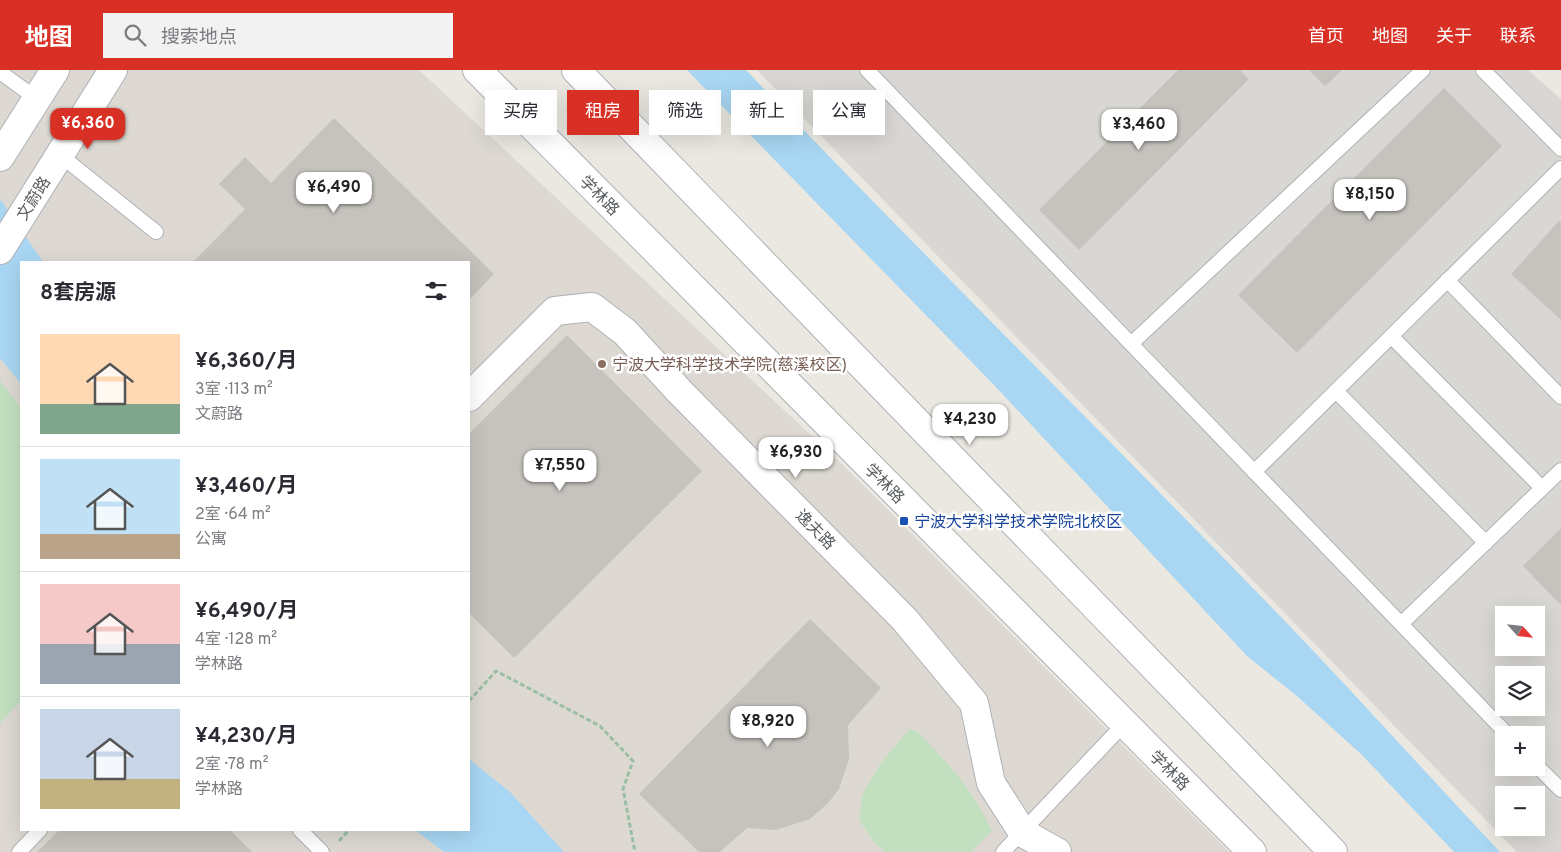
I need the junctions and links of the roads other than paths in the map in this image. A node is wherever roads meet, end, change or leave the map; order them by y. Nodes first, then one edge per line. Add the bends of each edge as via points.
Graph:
1 (55, 70) edge
2 (113, 70) edge
3 (477, 70) edge
4 (576, 70) edge
5 (867, 70) edge
6 (1423, 70) edge
7 (1483, 70) edge
8 (0, 72) edge
9 (36, 99) junction
10 (1561, 149) edge
11 (60, 155) junction
12 (0, 157) edge
13 (1561, 168) edge
14 (156, 232) dead end
15 (0, 250) edge
16 (1447, 280) junction
17 (1391, 336) junction
18 (1131, 344) junction
19 (1336, 391) junction
20 (470, 396) edge
21 (1561, 397) edge
22 (1561, 470) edge
23 (1254, 472) junction
24 (1542, 488) junction
25 (1486, 543) junction
26 (1401, 624) junction
27 (1124, 724) junction
28 (1499, 726) edge
29 (1545, 774) edge
30 (1561, 790) edge
31 (39, 831) edge
32 (301, 831) edge
33 (1023, 833) junction
34 (18, 852) edge
35 (322, 852) edge
36 (1003, 852) edge
37 (1057, 852) edge
38 (1252, 852) edge
39 (1333, 852) edge

1 - 9 main road
2 - 11 main road, 文蔚路
3 - 27 main road, 学林路
4 - 39 main road
5 - 18 lane
6 - 18 lane
7 - 10 lane
8 - 9 lane
9 - 12 main road
11 - 14 lane
11 - 15 main road, 文蔚路
13 - 16 lane
16 - 17 lane
16 - 21 lane
17 - 19 lane
17 - 24 lane
18 - 23 lane
19 - 23 lane
19 - 25 lane
20 - 33 main road, 逸夫路 via 555,311 592,307 625,332 680,392 906,620 974,702 991,783
22 - 24 lane
23 - 26 lane
24 - 25 lane
25 - 26 lane
26 - 28 lane
27 - 33 lane
27 - 38 main road, 学林路
29 - 30 lane
31 - 34 lane
32 - 35 lane
33 - 36 lane
33 - 37 main road, 逸夫路

